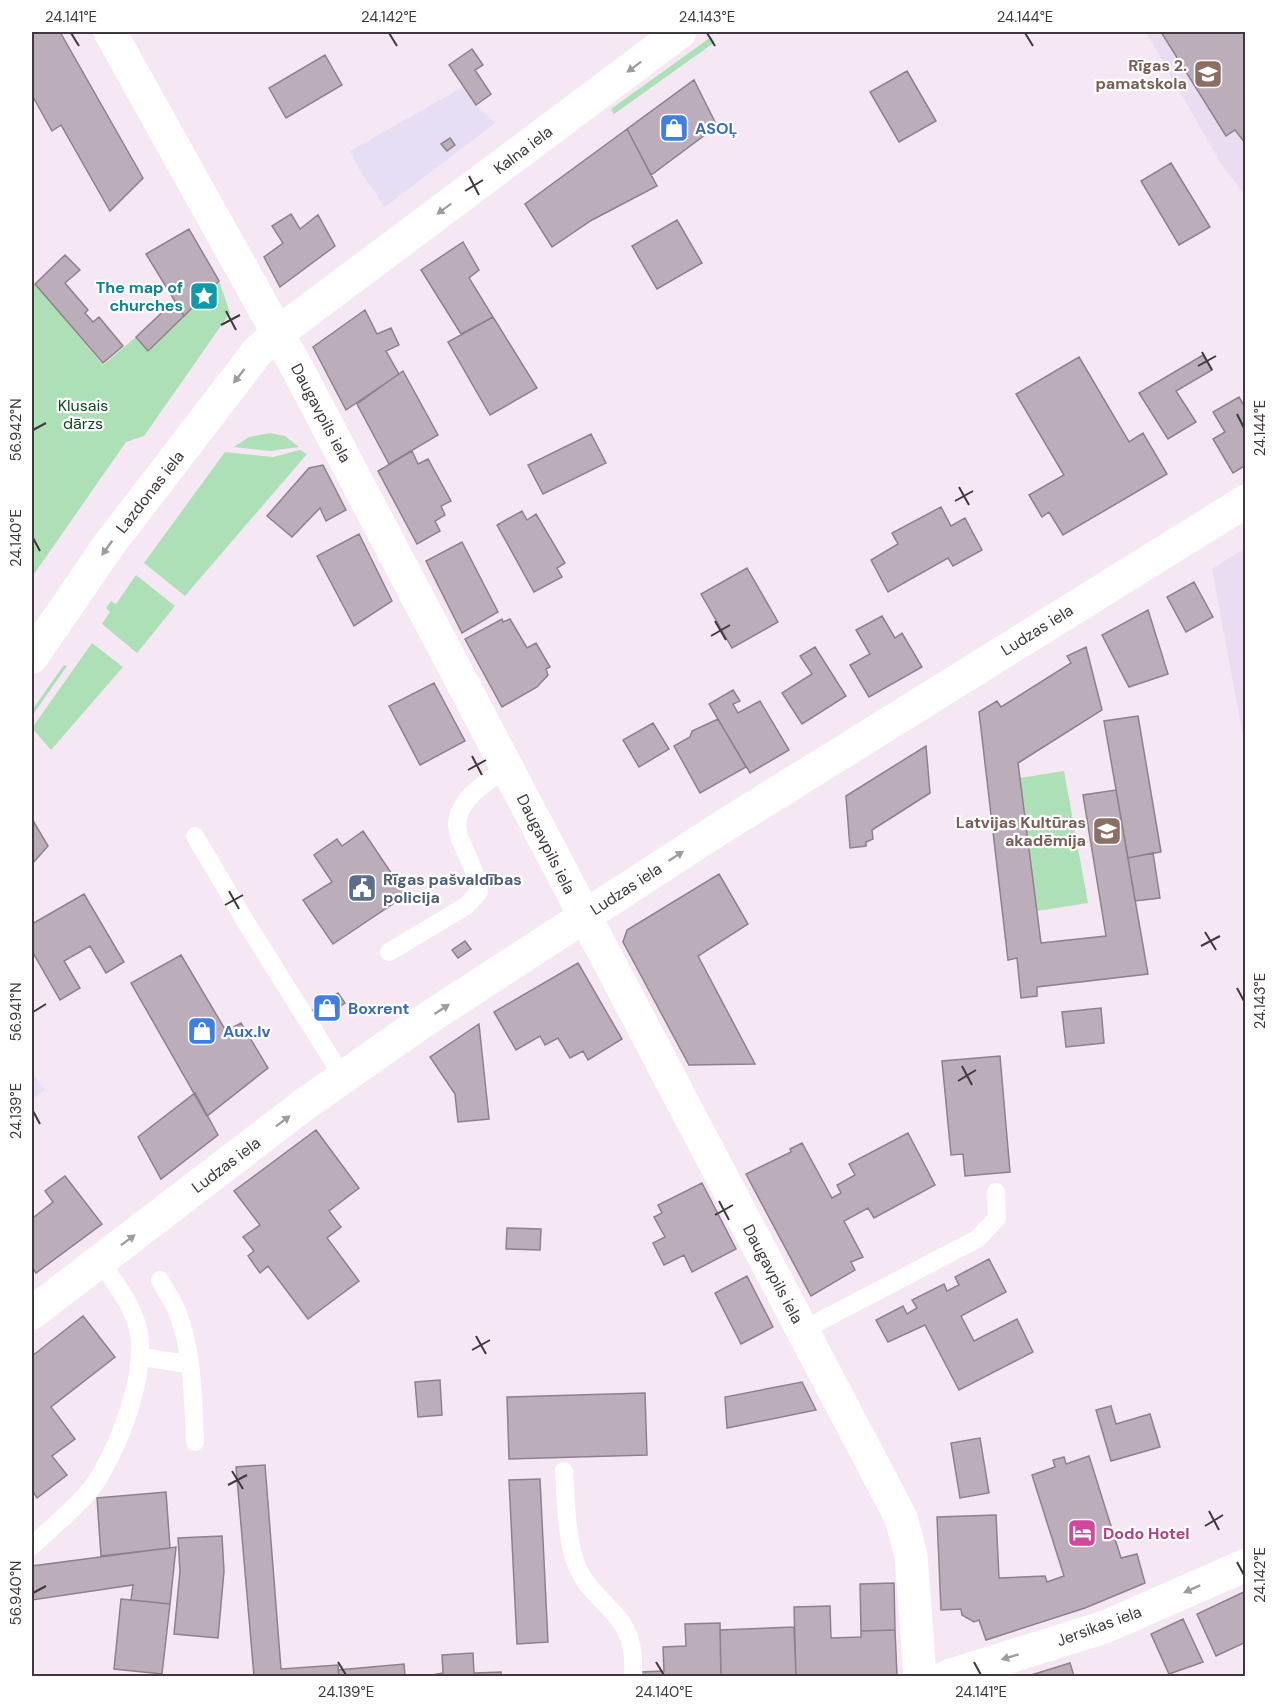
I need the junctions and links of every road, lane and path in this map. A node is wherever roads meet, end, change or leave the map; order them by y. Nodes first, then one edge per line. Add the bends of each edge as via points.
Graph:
1 (110, 32) edge
2 (681, 32) edge
3 (278, 333) junction
4 (1245, 501) edge
5 (32, 657) edge
6 (506, 768) junction
7 (195, 836) dead end
8 (583, 917) junction
9 (389, 952) dead end
10 (343, 1077) junction
11 (996, 1192) dead end
12 (101, 1261) junction
13 (160, 1280) dead end
14 (32, 1313) edge
15 (803, 1330) junction
16 (141, 1358) junction
17 (188, 1364) junction
18 (195, 1442) dead end
19 (564, 1471) dead end
20 (32, 1546) edge
21 (1245, 1565) edge
22 (633, 1677) edge
23 (920, 1677) edge
24 (948, 1677) edge

1 - 3 street, Daugavpils iela
2 -> 3 street, Kalna iela
3 -> 5 street, Lazdonas iela via 257,352 108,546
3 - 6 street, Daugavpils iela
8 -> 4 street, Ludzas iela
6 - 8 street, Daugavpils iela
6 - 9 lane via 460,807 456,822 477,876 479,892 466,906
7 - 10 lane
10 -> 8 street, Ludzas iela
8 - 15 street, Daugavpils iela
12 -> 10 street, Ludzas iela
11 - 15 lane via 997,1218 977,1239
12 - 14 street, Ludzas iela
12 - 16 lane via 125,1297 137,1325
13 - 17 lane via 176,1309
15 - 23 street, Daugavpils iela via 901,1518 911,1556
16 - 17 lane
16 - 20 lane via 112,1456 90,1490
17 - 18 lane
19 - 22 lane via 574,1558 584,1580 628,1630 633,1645
21 -> 24 street, Jersikas iela via 1105,1627

